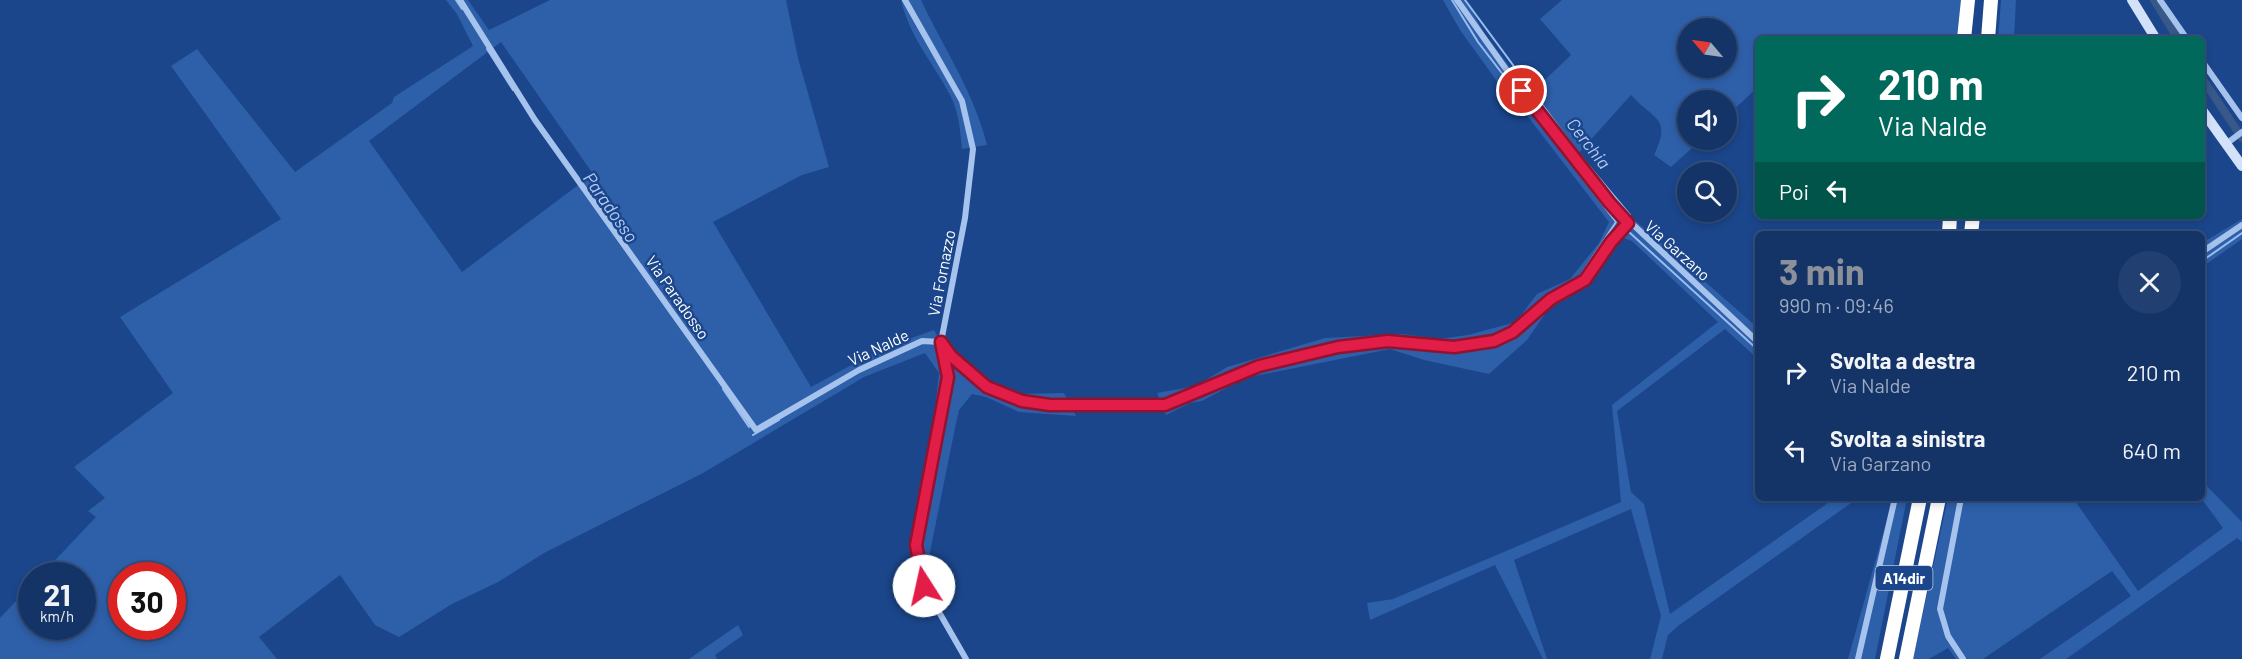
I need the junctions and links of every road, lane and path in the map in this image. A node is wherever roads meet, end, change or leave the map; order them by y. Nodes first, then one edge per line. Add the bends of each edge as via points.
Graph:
1 (460, 0) edge
2 (905, 0) edge
3 (1457, 0) edge
4 (1968, 0) edge
5 (1991, 0) edge
6 (2132, 0) edge
7 (2160, 0) edge
8 (1964, 34) edge
9 (1988, 34) edge
10 (2154, 36) edge
11 (2185, 36) edge
12 (2205, 65) edge
13 (2205, 114) edge
14 (2242, 118) edge
15 (2242, 132) edge
16 (2226, 144) junction
17 (2242, 166) edge
18 (1628, 223) junction
19 (2242, 225) edge
20 (2205, 250) edge
21 (1755, 339) edge
22 (941, 342) junction
23 (756, 430) joint
24 (1894, 501) edge
25 (1919, 501) edge
26 (1938, 501) edge
27 (1960, 501) edge
28 (966, 659) edge
29 (1858, 659) edge
30 (1887, 659) edge
31 (1906, 659) edge
32 (1963, 659) edge

1 - 23 street, Via Paradosso via 535,120
2 - 22 street, Via Fornazzo via 962,101 973,149 965,218
3 - 18 street, Via Garzano via 1508,72
4 - 8 highway
5 - 9 highway
6 - 10 main road
7 - 11 street
12 - 14 street
13 - 16 main road
15 - 16 street
16 - 17 main road
18 - 21 street, Via Garzano
18 - 22 street via 1585,280 1551,299 1513,332 1494,341 1454,347 1388,341 1338,347 1259,366 1165,405 1022,401 987,387 951,356
19 - 20 street
22 - 23 street, Via Nalde via 922,341 859,370
22 - 28 street, Via Fornazzo via 948,377 916,545 924,586
24 - 29 street
25 - 30 highway, A14dir
26 - 31 highway, A14dir
27 - 32 street via 1940,609 1948,636

